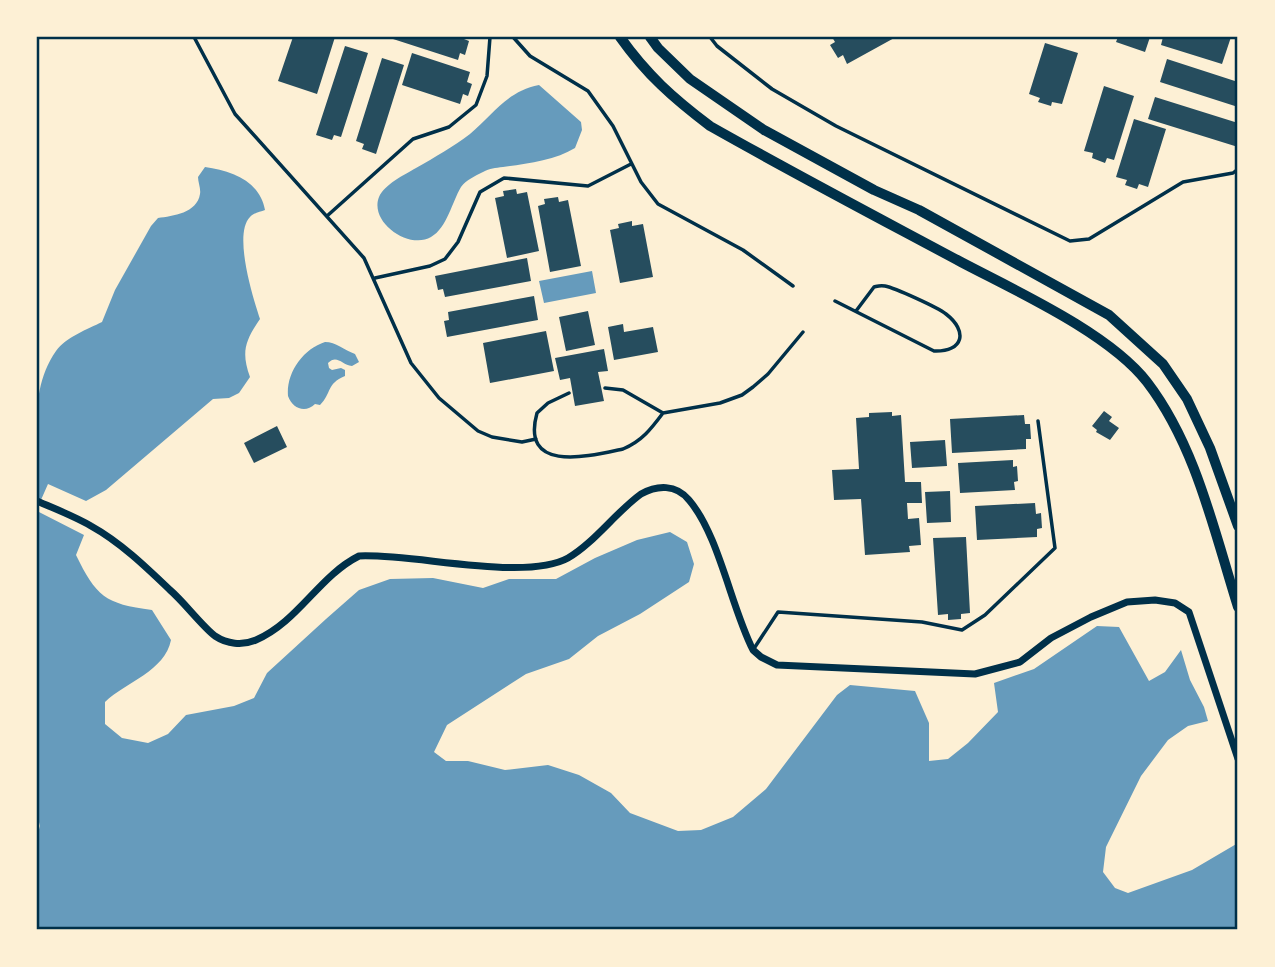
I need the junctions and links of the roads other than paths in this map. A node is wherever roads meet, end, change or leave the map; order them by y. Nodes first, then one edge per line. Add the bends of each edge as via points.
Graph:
1 (194, 37) edge
2 (491, 37) edge
3 (513, 37) edge
4 (620, 37) edge
5 (650, 37) edge
6 (710, 37) edge
7 (632, 164) junction
8 (1238, 169) edge
9 (327, 216) junction
10 (375, 278) junction
11 (793, 286) dead end
12 (835, 301) dead end
13 (856, 311) junction
14 (803, 332) dead end
15 (605, 388) dead end
16 (569, 393) dead end
17 (663, 412) junction
18 (1038, 421) dead end
19 (536, 439) junction
20 (39, 502) edge
21 (1238, 526) edge
22 (1238, 607) edge
23 (753, 650) junction
24 (1238, 759) edge

1 - 9 lane via 235,114
2 - 9 lane via 487,76 476,106 449,128 413,139
3 - 7 lane via 530,56 588,91
4 - 22 main road via 671,97 710,126 1026,296 1094,336 1124,360 1146,381 1189,457
5 - 21 main road via 690,79 764,130 1108,315 1163,364 1187,399
6 - 8 lane via 772,89 836,126 1070,241 1089,239 1183,183
7 - 10 lane via 588,186 504,178 480,192 458,242 445,259
7 - 11 lane via 658,205 743,250
9 - 10 lane via 355,246
10 - 19 lane via 411,363 439,398 492,437 522,442
12 - 13 lane
13 - 13 lane via 934,351 952,349 960,338 957,325 945,313 886,286 874,287
14 - 17 lane via 768,374 742,395
15 - 17 lane via 623,390
16 - 19 lane via 537,413
17 - 19 lane via 642,439 623,449 568,458 553,455
18 - 23 lane via 1055,548 985,615 962,630 922,622 778,612
20 - 23 street via 92,526 144,566 214,635 241,644 290,618 339,568 359,556 502,567 546,565 567,558 640,494 666,486 689,498 703,521
23 - 24 street via 776,665 975,674 1020,662 1051,638 1127,602 1175,603 1189,612

